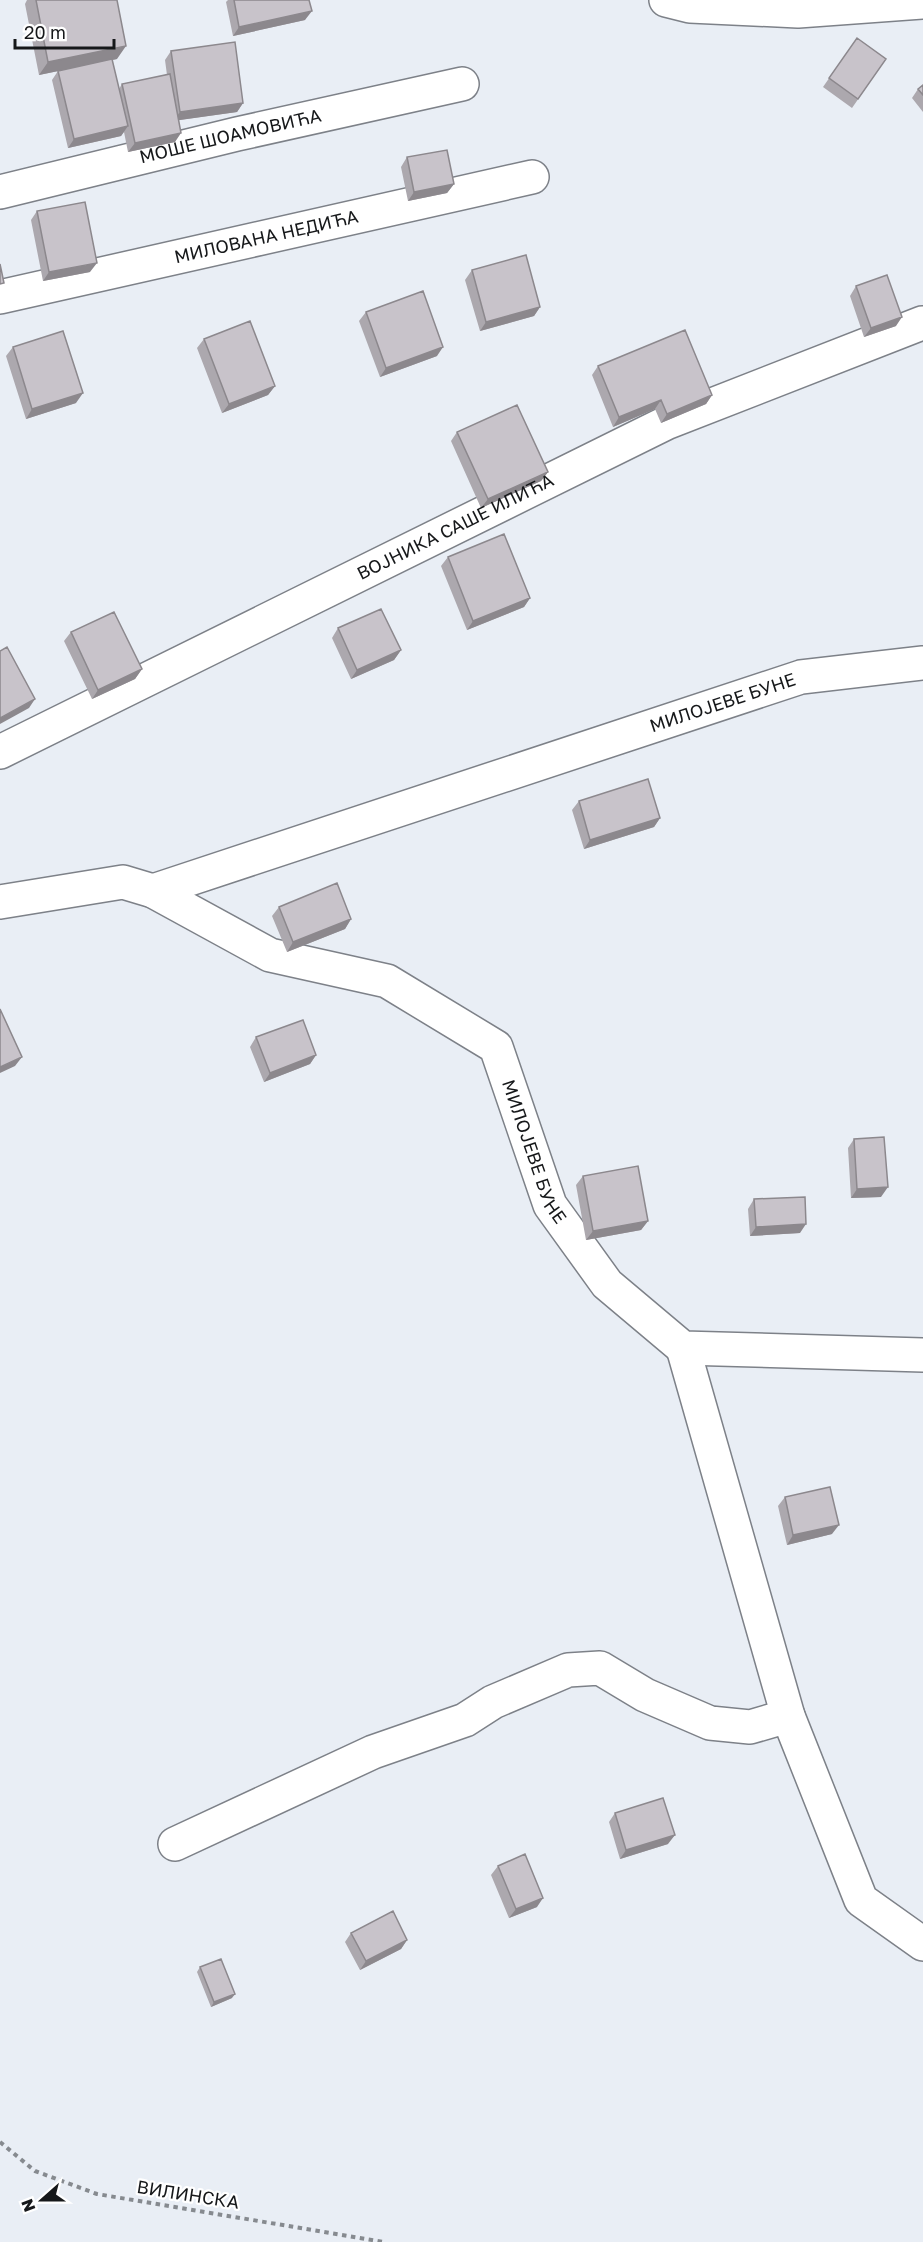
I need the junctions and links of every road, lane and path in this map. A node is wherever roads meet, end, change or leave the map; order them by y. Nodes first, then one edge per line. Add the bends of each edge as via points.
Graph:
1 (666, 0) edge
2 (923, 2) edge
3 (462, 84) dead end
4 (532, 177) dead end
5 (0, 192) edge
6 (0, 297) edge
7 (922, 323) edge
8 (923, 663) edge
9 (0, 752) edge
10 (153, 891) junction
11 (0, 902) edge
12 (683, 1348) junction
13 (923, 1354) edge
14 (788, 1716) junction
15 (175, 1844) dead end
16 (923, 1944) edge
17 (0, 2142) edge
18 (384, 2242) edge

1 - 2 street via 690,6 798,11
3 - 5 street, МОШЕ ШОАМОВИЋА
4 - 6 street, МИЛОВАНА НЕДИЋА
7 - 9 street, ВОЈНИКА САШЕ ИЛИЋА via 666,423
8 - 10 street, МИЛОЈЕВЕ БУНЕ via 801,677
10 - 11 street, МИЛОЈЕВЕ БУНЕ via 123,882
10 - 12 street, МИЛОЈЕВЕ БУНЕ via 270,955 387,981 496,1047 550,1205 606,1284
12 - 13 street
12 - 14 street
14 - 15 street via 750,1728 710,1723 645,1695 600,1668 568,1670 493,1701 465,1720 373,1752
14 - 16 street via 861,1900
17 - 18 path, ВИЛИНСКА via 34,2171 97,2194

